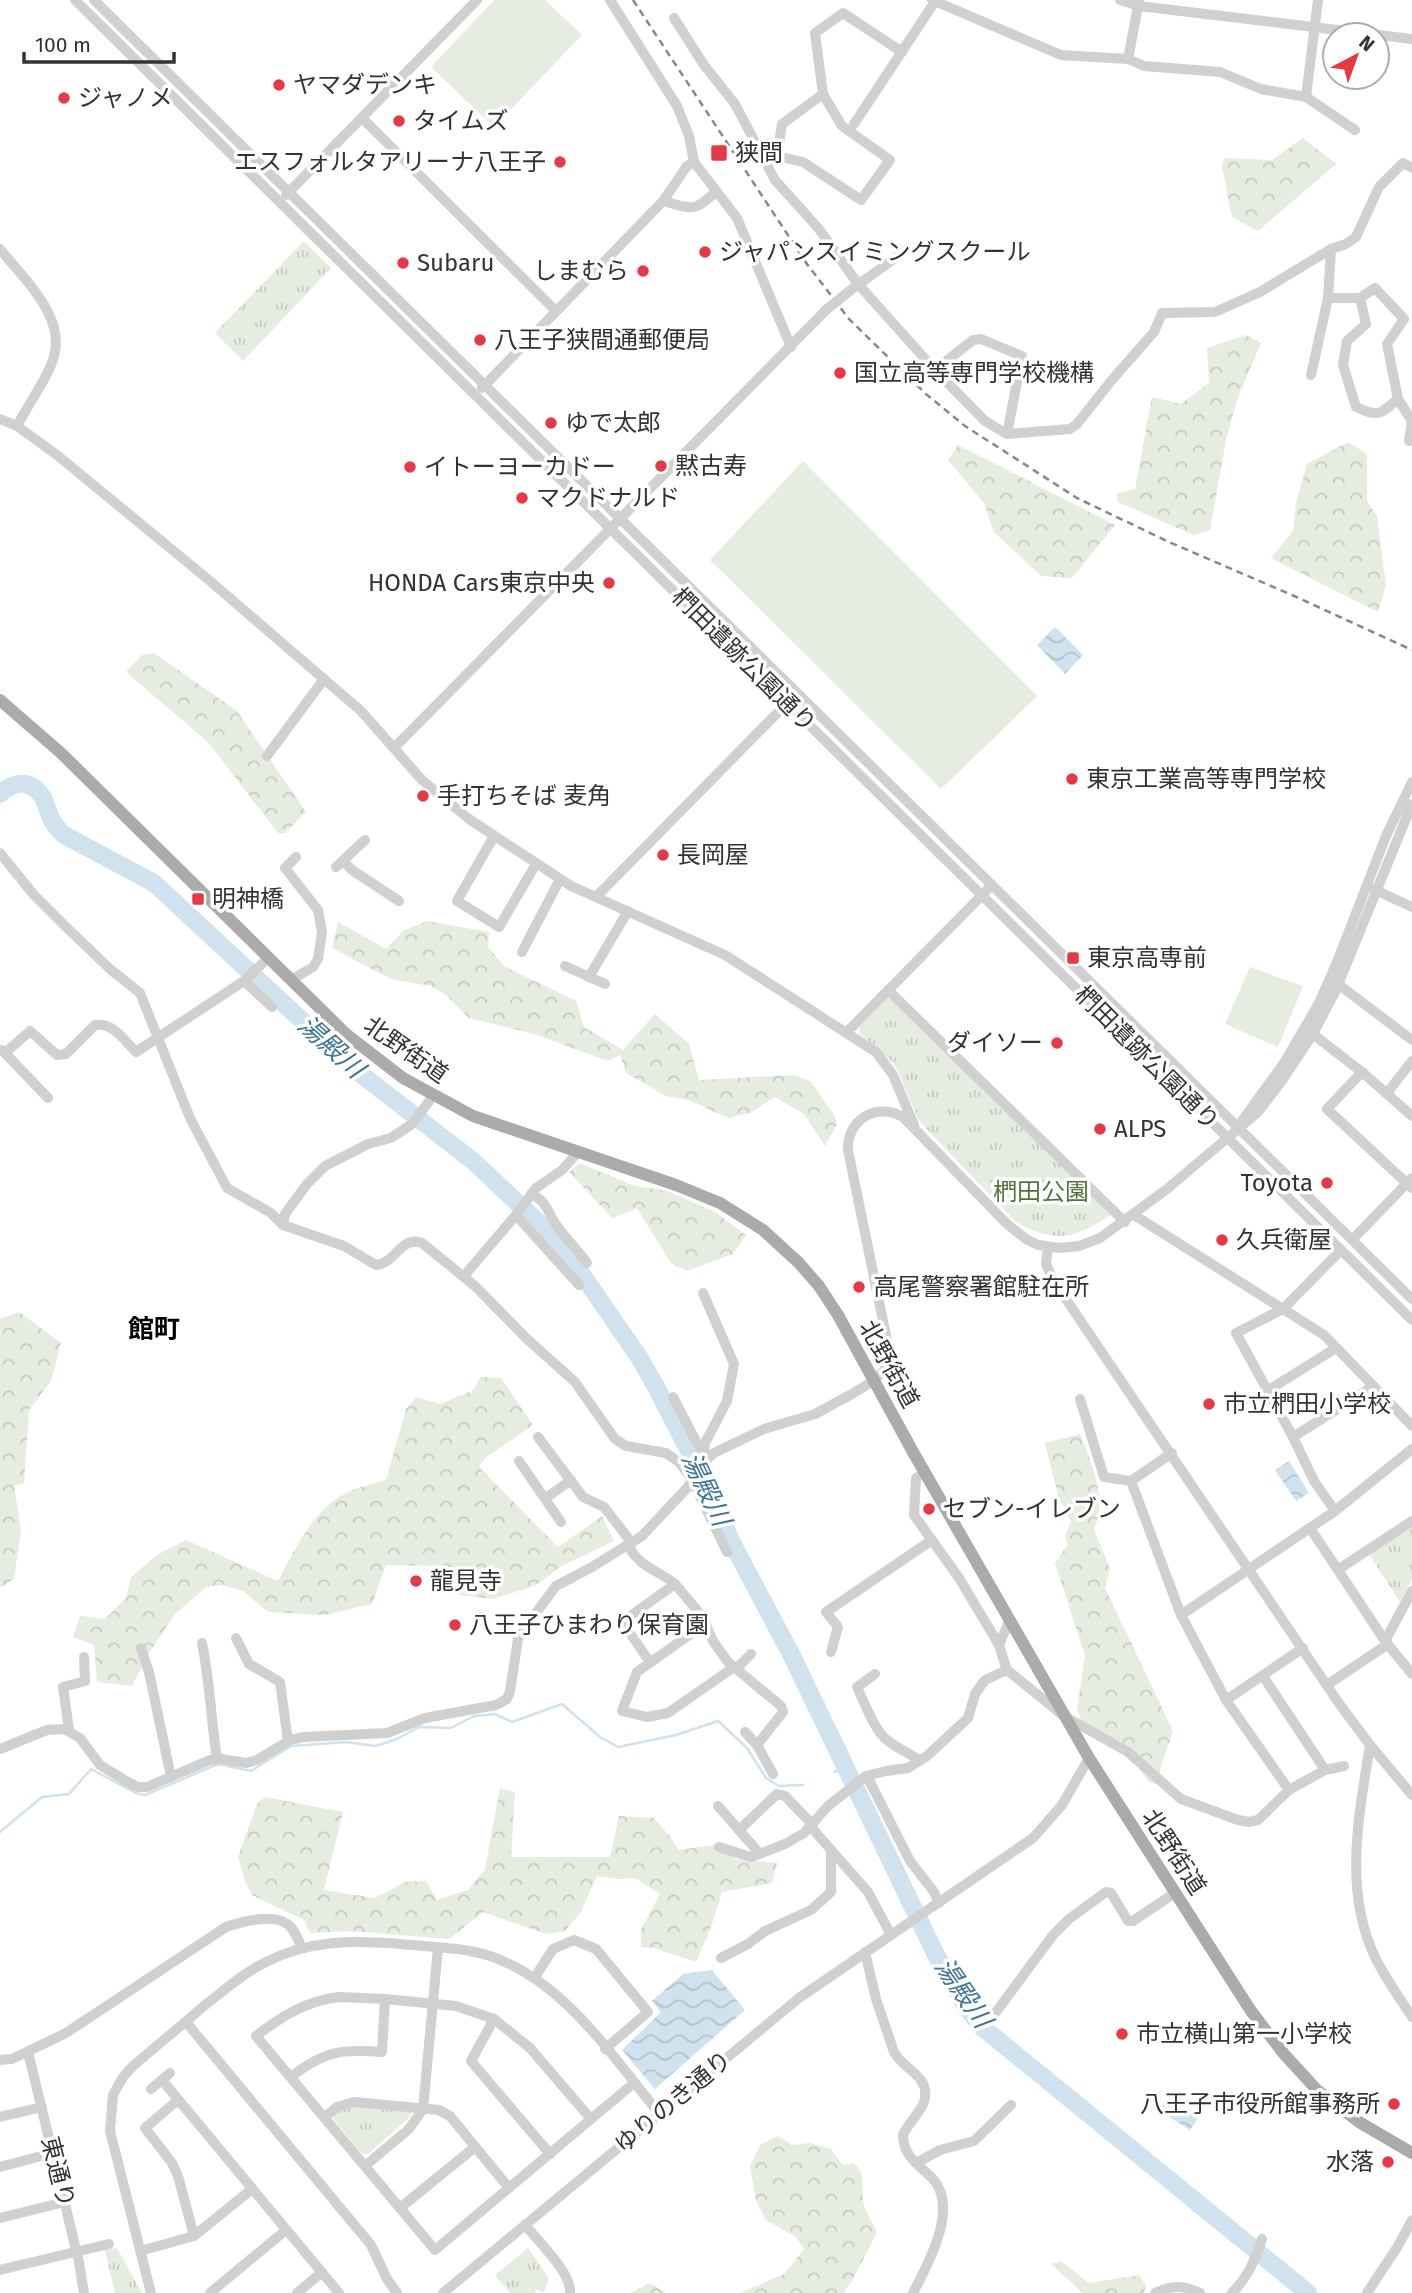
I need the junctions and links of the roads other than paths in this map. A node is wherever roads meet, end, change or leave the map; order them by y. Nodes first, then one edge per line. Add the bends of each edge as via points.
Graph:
1 (75, 0) edge
2 (94, 0) edge
3 (477, 0) edge
4 (610, 0) edge
5 (1120, 0) edge
6 (1318, 0) edge
7 (935, 1) edge
8 (1139, 3) edge
9 (674, 18) dead end
10 (1314, 27) junction
11 (1412, 39) edge
12 (902, 52) junction
13 (1128, 59) junction
14 (823, 94) junction
15 (1306, 97) junction
16 (362, 118) junction
17 (854, 124) dead end
18 (1355, 130) dead end
19 (777, 156) junction
20 (694, 162) junction
21 (766, 162) junction
22 (1412, 167) edge
23 (716, 191) junction
24 (289, 192) junction
25 (663, 201) junction
26 (279, 202) junction
27 (0, 249) edge
28 (1331, 249) junction
29 (905, 251) dead end
30 (855, 287) junction
31 (1328, 298) junction
32 (1360, 298) junction
33 (556, 312) junction
34 (791, 347) junction
35 (935, 370) junction
36 (1311, 375) dead end
37 (485, 385) junction
38 (475, 395) junction
39 (1398, 399) junction
40 (0, 419) edge
41 (1412, 421) edge
42 (17, 426) junction
43 (1007, 434) junction
44 (1409, 441) dead end
45 (621, 519) junction
46 (610, 528) junction
47 (324, 679) junction
48 (797, 693) junction
49 (0, 699) edge
50 (787, 703) junction
51 (394, 748) junction
52 (267, 756) dead end
53 (1412, 782) edge
54 (1412, 804) edge
55 (494, 836) junction
56 (365, 840) dead end
57 (0, 853) edge
58 (296, 857) dead end
59 (536, 863) junction
60 (560, 879) junction
61 (992, 885) junction
62 (1371, 888) junction
63 (982, 895) junction
64 (596, 897) junction
65 (400, 901) dead end
66 (1412, 907) edge
67 (628, 911) junction
68 (522, 953) dead end
69 (268, 958) junction
70 (565, 966) dead end
71 (589, 976) junction
72 (292, 980) junction
73 (245, 981) junction
74 (1334, 982) junction
75 (605, 984) dead end
76 (888, 990) junction
77 (272, 1007) dead end
78 (1309, 1031) junction
79 (846, 1033) junction
80 (159, 1037) junction
81 (1412, 1040) edge
82 (2, 1051) edge
83 (1412, 1061) edge
84 (1362, 1072) junction
85 (1387, 1093) junction
86 (433, 1096) junction
87 (48, 1098) dead end
88 (1412, 1116) edge
89 (914, 1127) junction
90 (1238, 1127) junction
91 (1227, 1137) junction
92 (578, 1152) junction
93 (1410, 1183) edge
94 (529, 1196) junction
95 (517, 1214) junction
96 (1134, 1215) junction
97 (1125, 1222) junction
98 (283, 1225) junction
99 (1352, 1240) junction
100 (1048, 1247) junction
101 (1341, 1250) junction
102 (587, 1263) dead end
103 (464, 1276) junction
104 (579, 1285) dead end
105 (703, 1293) dead end
106 (1412, 1299) edge
107 (1283, 1308) junction
108 (1412, 1320) edge
109 (1336, 1348) junction
110 (873, 1381) junction
111 (1372, 1387) junction
112 (1268, 1391) junction
113 (673, 1396) dead end
114 (1080, 1399) dead end
115 (1412, 1426) edge
116 (538, 1437) dead end
117 (1293, 1437) junction
118 (1412, 1449) edge
119 (1172, 1454) junction
120 (705, 1457) junction
121 (519, 1461) dead end
122 (925, 1473) junction
123 (693, 1479) junction
124 (571, 1480) junction
125 (1131, 1481) junction
126 (546, 1498) junction
127 (1335, 1511) junction
128 (1412, 1521) edge
129 (561, 1522) dead end
130 (1310, 1528) junction
131 (932, 1540) junction
132 (630, 1545) junction
133 (727, 1552) dead end
134 (1249, 1569) junction
135 (1339, 1569) junction
136 (675, 1584) junction
137 (1412, 1591) edge
138 (1408, 1612) edge
139 (1181, 1615) junction
140 (1010, 1619) junction
141 (706, 1623) junction
142 (236, 1638) dead end
143 (202, 1643) dead end
144 (1387, 1643) junction
145 (999, 1645) junction
146 (141, 1648) dead end
147 (1303, 1648) junction
148 (831, 1652) dead end
149 (751, 1654) dead end
150 (84, 1657) dead end
151 (650, 1662) junction
152 (735, 1668) junction
153 (1007, 1670) junction
154 (874, 1674) dead end
155 (1412, 1674) edge
156 (1263, 1676) junction
157 (1327, 1685) junction
158 (1226, 1700) junction
159 (1064, 1716) junction
160 (69, 1730) junction
161 (745, 1732) dead end
162 (289, 1741) junction
163 (757, 1745) junction
164 (1370, 1745) junction
165 (0, 1749) edge
166 (1089, 1758) junction
167 (217, 1759) junction
168 (919, 1760) junction
169 (1345, 1766) dead end
170 (1325, 1770) junction
171 (773, 1774) dead end
172 (867, 1776) junction
173 (171, 1777) junction
174 (1289, 1790) junction
175 (1412, 1795) edge
176 (718, 1806) dead end
177 (812, 1826) junction
178 (739, 1830) junction
179 (719, 1847) dead end
180 (831, 1851) junction
181 (760, 1854) junction
182 (1175, 1893) junction
183 (940, 1903) junction
184 (891, 1935) junction
185 (302, 1948) junction
186 (439, 1948) junction
187 (865, 1952) junction
188 (721, 1958) dead end
189 (535, 1977) junction
190 (386, 1999) junction
191 (433, 2003) junction
192 (996, 2012) dead end
193 (1412, 2017) edge
194 (494, 2019) junction
195 (186, 2022) junction
196 (605, 2049) junction
197 (28, 2052) junction
198 (0, 2060) edge
199 (291, 2077) junction
200 (634, 2083) junction
201 (151, 2089) dead end
202 (178, 2100) junction
203 (1010, 2105) dead end
204 (42, 2107) junction
205 (423, 2109) junction
206 (659, 2113) junction
207 (0, 2117) edge
208 (325, 2117) junction
209 (591, 2119) junction
210 (475, 2147) junction
211 (1412, 2152) edge
212 (53, 2153) junction
213 (550, 2154) junction
214 (916, 2163) junction
215 (365, 2166) junction
216 (0, 2167) edge
217 (509, 2188) junction
218 (252, 2189) junction
219 (65, 2203) junction
220 (400, 2208) junction
221 (0, 2218) edge
222 (1412, 2220) edge
223 (525, 2225) junction
224 (286, 2230) junction
225 (1409, 2235) edge
226 (194, 2236) junction
227 (1262, 2239) dead end
228 (109, 2244) dead end
229 (140, 2250) junction
230 (77, 2252) junction
231 (0, 2270) edge
232 (322, 2272) junction
233 (456, 2283) junction
234 (84, 2293) edge
235 (151, 2293) edge
236 (210, 2293) edge
237 (297, 2293) edge
238 (339, 2293) edge
239 (397, 2293) edge
240 (443, 2293) edge
241 (465, 2293) edge
242 (570, 2293) edge
243 (913, 2293) edge
244 (1155, 2293) edge
245 (1200, 2293) edge
246 (1231, 2293) edge
247 (1367, 2293) edge

1 - 26 street, 椚田遺跡公園通り
2 - 24 street, 椚田遺跡公園通り
3 - 16 street
4 - 20 street via 677,106
5 - 8 street
6 - 10 street
7 - 12 street
7 - 13 street via 1061,55
8 - 10 street
8 - 13 street
9 - 21 street via 735,104
10 - 11 street
10 - 15 street
12 - 14 street via 843,13 815,33
12 - 17 street
13 - 15 street via 1144,66 1220,72 1261,89
14 - 19 street via 782,124
14 - 19 street via 842,126 890,160 861,200 803,162
15 - 18 street
16 - 24 street
16 - 33 street
19 - 21 street
20 - 23 street
20 - 25 street
21 - 30 street via 775,180 819,229
22 - 28 street via 1404,163 1379,187 1356,237
23 - 25 street via 694,209
23 - 34 street via 737,218
24 - 26 street
24 - 37 street, 椚田遺跡公園通り
25 - 33 street
26 - 38 street, 椚田遺跡公園通り
27 - 42 street via 51,315 57,336 51,366
28 - 31 street
28 - 43 street via 1260,292 1215,312 1162,313 1154,332 1077,424 1070,429
29 - 30 street
30 - 34 street, bridge
30 - 35 street
31 - 32 street
31 - 36 street
32 - 39 street via 1374,288 1404,319 1387,344
32 - 39 street via 1366,324 1347,341 1343,365 1356,407 1373,415
33 - 37 street
34 - 45 street
35 - 43 street via 985,421
35 - 43 street via 973,340 1022,356
37 - 38 street
37 - 45 street, 椚田遺跡公園通り
38 - 46 street, 椚田遺跡公園通り
39 - 41 street
40 - 42 street
41 - 44 street
42 - 47 street
45 - 46 street
45 - 48 street, 椚田遺跡公園通り
46 - 50 street, 椚田遺跡公園通り
46 - 51 street
47 - 51 street
47 - 52 street
48 - 50 street
48 - 61 street, 椚田遺跡公園通り
49 - 69 main road, 北野街道 via 61,753
50 - 63 street, 椚田遺跡公園通り
50 - 64 street
51 - 55 street via 422,780
53 - 62 street via 1395,816
54 - 62 street
55 - 59 street
55 - 59 street via 457,901 499,927
56 - 65 street via 340,864
57 - 80 street via 64,925 136,988
58 - 72 street via 285,867 318,910 322,932 318,959
59 - 60 street
60 - 64 street
60 - 68 street
61 - 63 street
61 - 90 street, 椚田遺跡公園通り
62 - 66 street
62 - 74 street
63 - 76 street
63 - 91 street, 椚田遺跡公園通り
64 - 67 street
67 - 71 street
67 - 79 street via 725,955
69 - 72 main road, 北野街道
69 - 73 street
70 - 71 street
71 - 75 street
72 - 86 main road, 北野街道 via 346,1034
73 - 77 street
73 - 80 street
74 - 78 street
74 - 81 street
76 - 79 street
76 - 97 street
78 - 84 street
78 - 90 street
79 - 89 street via 876,1052 888,1066
80 - 82 street via 135,1052 111,1026 95,1025 66,1054 57,1055 30,1031
80 - 98 street via 190,1118 224,1184
82 - 87 street
83 - 85 street
84 - 85 street
84 - 93 street via 1327,1109
85 - 88 street
86 - 92 main road, 北野街道 via 493,1123
86 - 98 street via 412,1124 391,1138 325,1166 285,1214
89 - 100 street via 1014,1231
89 - 110 street via 897,1114 874,1112 856,1124 848,1143 890,1355 887,1367
90 - 91 street
90 - 99 street, 椚田遺跡公園通り
91 - 96 street
91 - 101 street, 椚田遺跡公園通り
92 - 94 street
92 - 110 main road, 北野街道 via 701,1195 763,1230 827,1297
93 - 99 street
94 - 95 street
94 - 102 street via 540,1198
95 - 103 street
95 - 104 street
96 - 97 street
96 - 107 street
97 - 100 street via 1092,1242 1071,1248
98 - 103 street via 344,1245 376,1265 384,1264 408,1242 417,1241
99 - 106 street, 椚田遺跡公園通り
100 - 119 street via 1046,1264 1053,1280
101 - 107 street
101 - 108 street, 椚田遺跡公園通り
103 - 123 street via 575,1382 615,1439 626,1446 666,1453
105 - 120 street via 734,1364 727,1401 705,1443
107 - 109 street
107 - 112 street via 1236,1333
109 - 111 street
109 - 112 street
110 - 120 street via 816,1414 764,1429
110 - 122 main road, 北野街道
111 - 115 street
111 - 117 street
112 - 117 street
113 - 120 street
114 - 125 street via 1104,1478
116 - 124 street
117 - 127 street
118 - 127 street
119 - 125 street
119 - 134 street
120 - 123 street
121 - 126 street
122 - 131 street via 916,1478 914,1515
122 - 140 main road, 北野街道
123 - 132 street
123 - 133 street
124 - 126 street
124 - 132 street via 583,1497 604,1507
125 - 139 street
126 - 129 street
127 - 130 street
128 - 135 street
130 - 134 street
130 - 135 street
131 - 145 street
131 - 148 street via 826,1612 838,1627
132 - 136 street via 640,1563
132 - 162 street via 553,1590 518,1640 510,1691 500,1704 425,1718 387,1733
134 - 139 street
134 - 147 street
135 - 144 street
136 - 141 street
136 - 151 street via 622,1622
137 - 138 street
138 - 144 street
139 - 158 street
140 - 145 street
140 - 159 main road, 北野街道
141 - 151 street
141 - 152 street via 721,1653
142 - 162 street via 249,1664 280,1682
143 - 167 street
144 - 155 street
144 - 157 street
145 - 153 street
146 - 173 street
147 - 156 street
147 - 157 street
149 - 152 street
150 - 160 street via 85,1682 63,1686
151 - 152 street via 637,1672 622,1711 647,1717 668,1713
152 - 163 street via 783,1710
153 - 159 street
153 - 168 street via 985,1680 964,1723
154 - 168 street via 857,1687 880,1733
156 - 158 street
156 - 170 street
157 - 164 street
158 - 174 street
159 - 166 main road, 北野街道
159 - 174 street via 1128,1752 1181,1799 1238,1820 1258,1819
160 - 165 street via 47,1730
160 - 173 street via 83,1741 96,1762 138,1787
161 - 163 street
162 - 167 street via 246,1763
163 - 171 street
164 - 175 street
164 - 193 street via 1355,1869 1358,1904 1374,1956
166 - 182 main road, 北野街道
166 - 183 street, ゆりのき通り via 1040,1832
167 - 173 street
168 - 172 street via 908,1768
169 - 170 street
170 - 174 street
172 - 177 street via 828,1806
172 - 183 street via 909,1861
176 - 178 street
177 - 178 street via 785,1796 777,1794
177 - 180 street
177 - 181 street
178 - 181 street
179 - 181 street via 743,1856
180 - 184 street via 868,1892
180 - 188 street via 831,1892 811,1910
182 - 192 street via 1128,1922 1107,1892 1053,1934
182 - 211 main road, 北野街道 via 1259,2022 1301,2073 1350,2116
183 - 184 street, ゆりのき通り
184 - 187 street, ゆりのき通り
185 - 186 street via 359,1940
185 - 195 street via 249,1971
185 - 197 street via 290,1926 279,1920 226,1927 66,2033
186 - 189 street via 488,1956
186 - 191 street
187 - 206 street, ゆりのき通り via 783,2011
187 - 214 street via 897,2059 921,2078 925,2088 924,2102 903,2135 905,2153
189 - 196 street via 569,2006
189 - 196 street via 553,1949 574,1940 596,1949 648,2012
190 - 191 street
190 - 199 street via 382,2052 328,2053
190 - 199 street via 325,1999 288,2013 256,2036
191 - 194 street
191 - 205 street
194 - 209 street via 530,2048
194 - 213 street via 471,2061
195 - 229 street via 132,2067 117,2087 111,2106 110,2131
195 - 239 street via 371,2245
196 - 200 street
197 - 198 street
197 - 204 street, 東通り
199 - 208 street
200 - 206 street
200 - 209 street
201 - 202 street via 166,2076
202 - 218 street
202 - 226 street via 145,2128 178,2176
203 - 214 street via 974,2141 940,2150
204 - 207 street
204 - 212 street, 東通り
205 - 208 street via 354,2102
205 - 210 street via 450,2116
205 - 215 street via 409,2129
206 - 223 street, ゆりのき通り
208 - 215 street
209 - 213 street
210 - 217 street
210 - 220 street
212 - 216 street
212 - 219 street, 東通り
213 - 217 street
214 - 243 street via 941,2190 942,2218 939,2237
215 - 220 street
217 - 220 street via 435,2250
218 - 224 street
218 - 226 street
219 - 221 street
219 - 230 street, 東通り
222 - 225 street
223 - 233 street, ゆりのき通り
223 - 242 street via 564,2272
224 - 232 street
224 - 236 street
225 - 247 street
226 - 229 street
227 - 246 street via 1243,2282
228 - 230 street
229 - 235 street
230 - 231 street
230 - 234 street, 東通り
232 - 237 street
232 - 238 street
233 - 240 street, ゆりのき通り
233 - 241 street
244 - 245 street via 1167,2287 1187,2287

